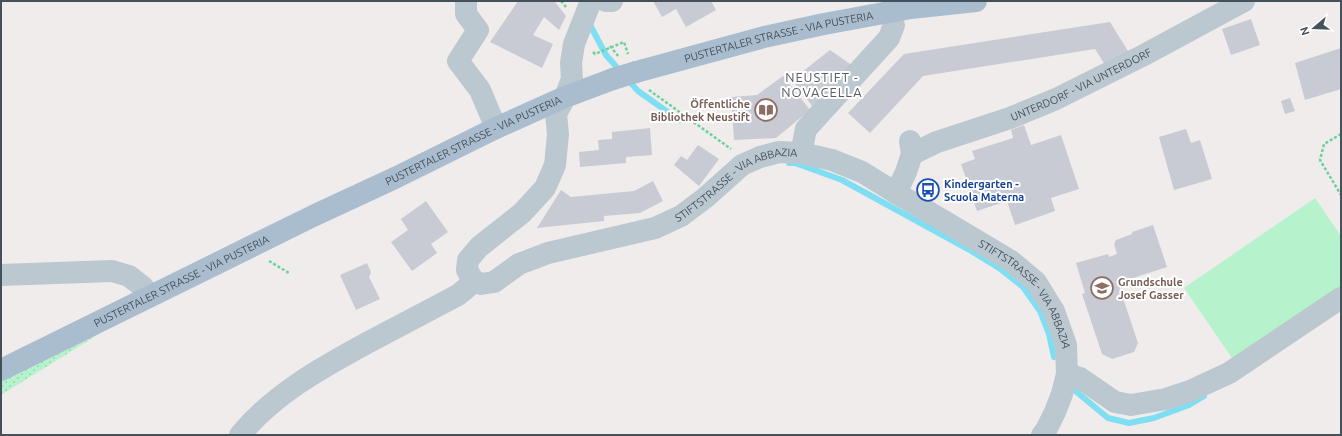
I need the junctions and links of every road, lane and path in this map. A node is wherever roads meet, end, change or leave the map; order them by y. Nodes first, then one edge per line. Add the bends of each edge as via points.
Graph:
1 (466, 1) edge
2 (606, 1) edge
3 (612, 1) edge
4 (976, 1) edge
5 (1244, 1) edge
6 (587, 10) edge
7 (894, 25) dead end
8 (610, 46) junction
9 (595, 54) dead end
10 (620, 58) dead end
11 (637, 73) junction
12 (565, 97) junction
13 (496, 128) junction
14 (1341, 134) edge
15 (801, 153) junction
16 (742, 165) junction
17 (896, 193) junction
18 (1341, 195) edge
19 (1, 275) edge
20 (473, 280) junction
21 (150, 296) junction
22 (1341, 298) edge
23 (1, 370) edge
24 (1066, 374) junction
25 (240, 435) edge
26 (1042, 435) edge

1 - 13 street via 466,14 478,30 458,61 480,90
2 - 3 street
4 - 11 main road, PUSTERTALER STRASSE - VIA PUSTERIA via 911,8 824,24 764,37
5 - 17 street, UNTERDORF - VIA UNTERDORF via 1056,99 1010,118 938,142 911,148 906,172
6 - 12 street via 574,44 572,80
7 - 15 street via 889,38 806,129
8 - 9 path
8 - 10 path
8 - 11 path via 624,42
11 - 12 main road, PUSTERTALER STRASSE - VIA PUSTERIA, bridge
11 - 16 path via 733,151
12 - 13 main road, PUSTERTALER STRASSE - VIA PUSTERIA
12 - 20 street via 556,114 558,134 555,165 545,188 522,213 479,247 468,260 467,270
13 - 21 main road, PUSTERTALER STRASSE - VIA PUSTERIA
14 - 18 path via 1324,144 1320,160
15 - 16 street, STIFTSTRASSE - VIA ABBAZIA via 779,152
15 - 17 street, STIFTSTRASSE - VIA ABBAZIA via 832,160 862,172
16 - 20 street, STIFTSTRASSE - VIA ABBAZIA via 681,216 656,228 548,254 519,264 494,282 481,284
17 - 24 street, STIFTSTRASSE - VIA ABBAZIA via 1011,261 1036,282 1054,311 1066,345
19 - 21 street via 112,271 129,276
20 - 25 street via 458,295 329,364 283,393
21 - 23 main road, PUSTERTALER STRASSE - VIA PUSTERIA
22 - 24 street via 1229,373 1166,399 1131,405 1115,402 1080,378
24 - 26 street, STIFTSTRASSE - VIA ABBAZIA via 1055,412

